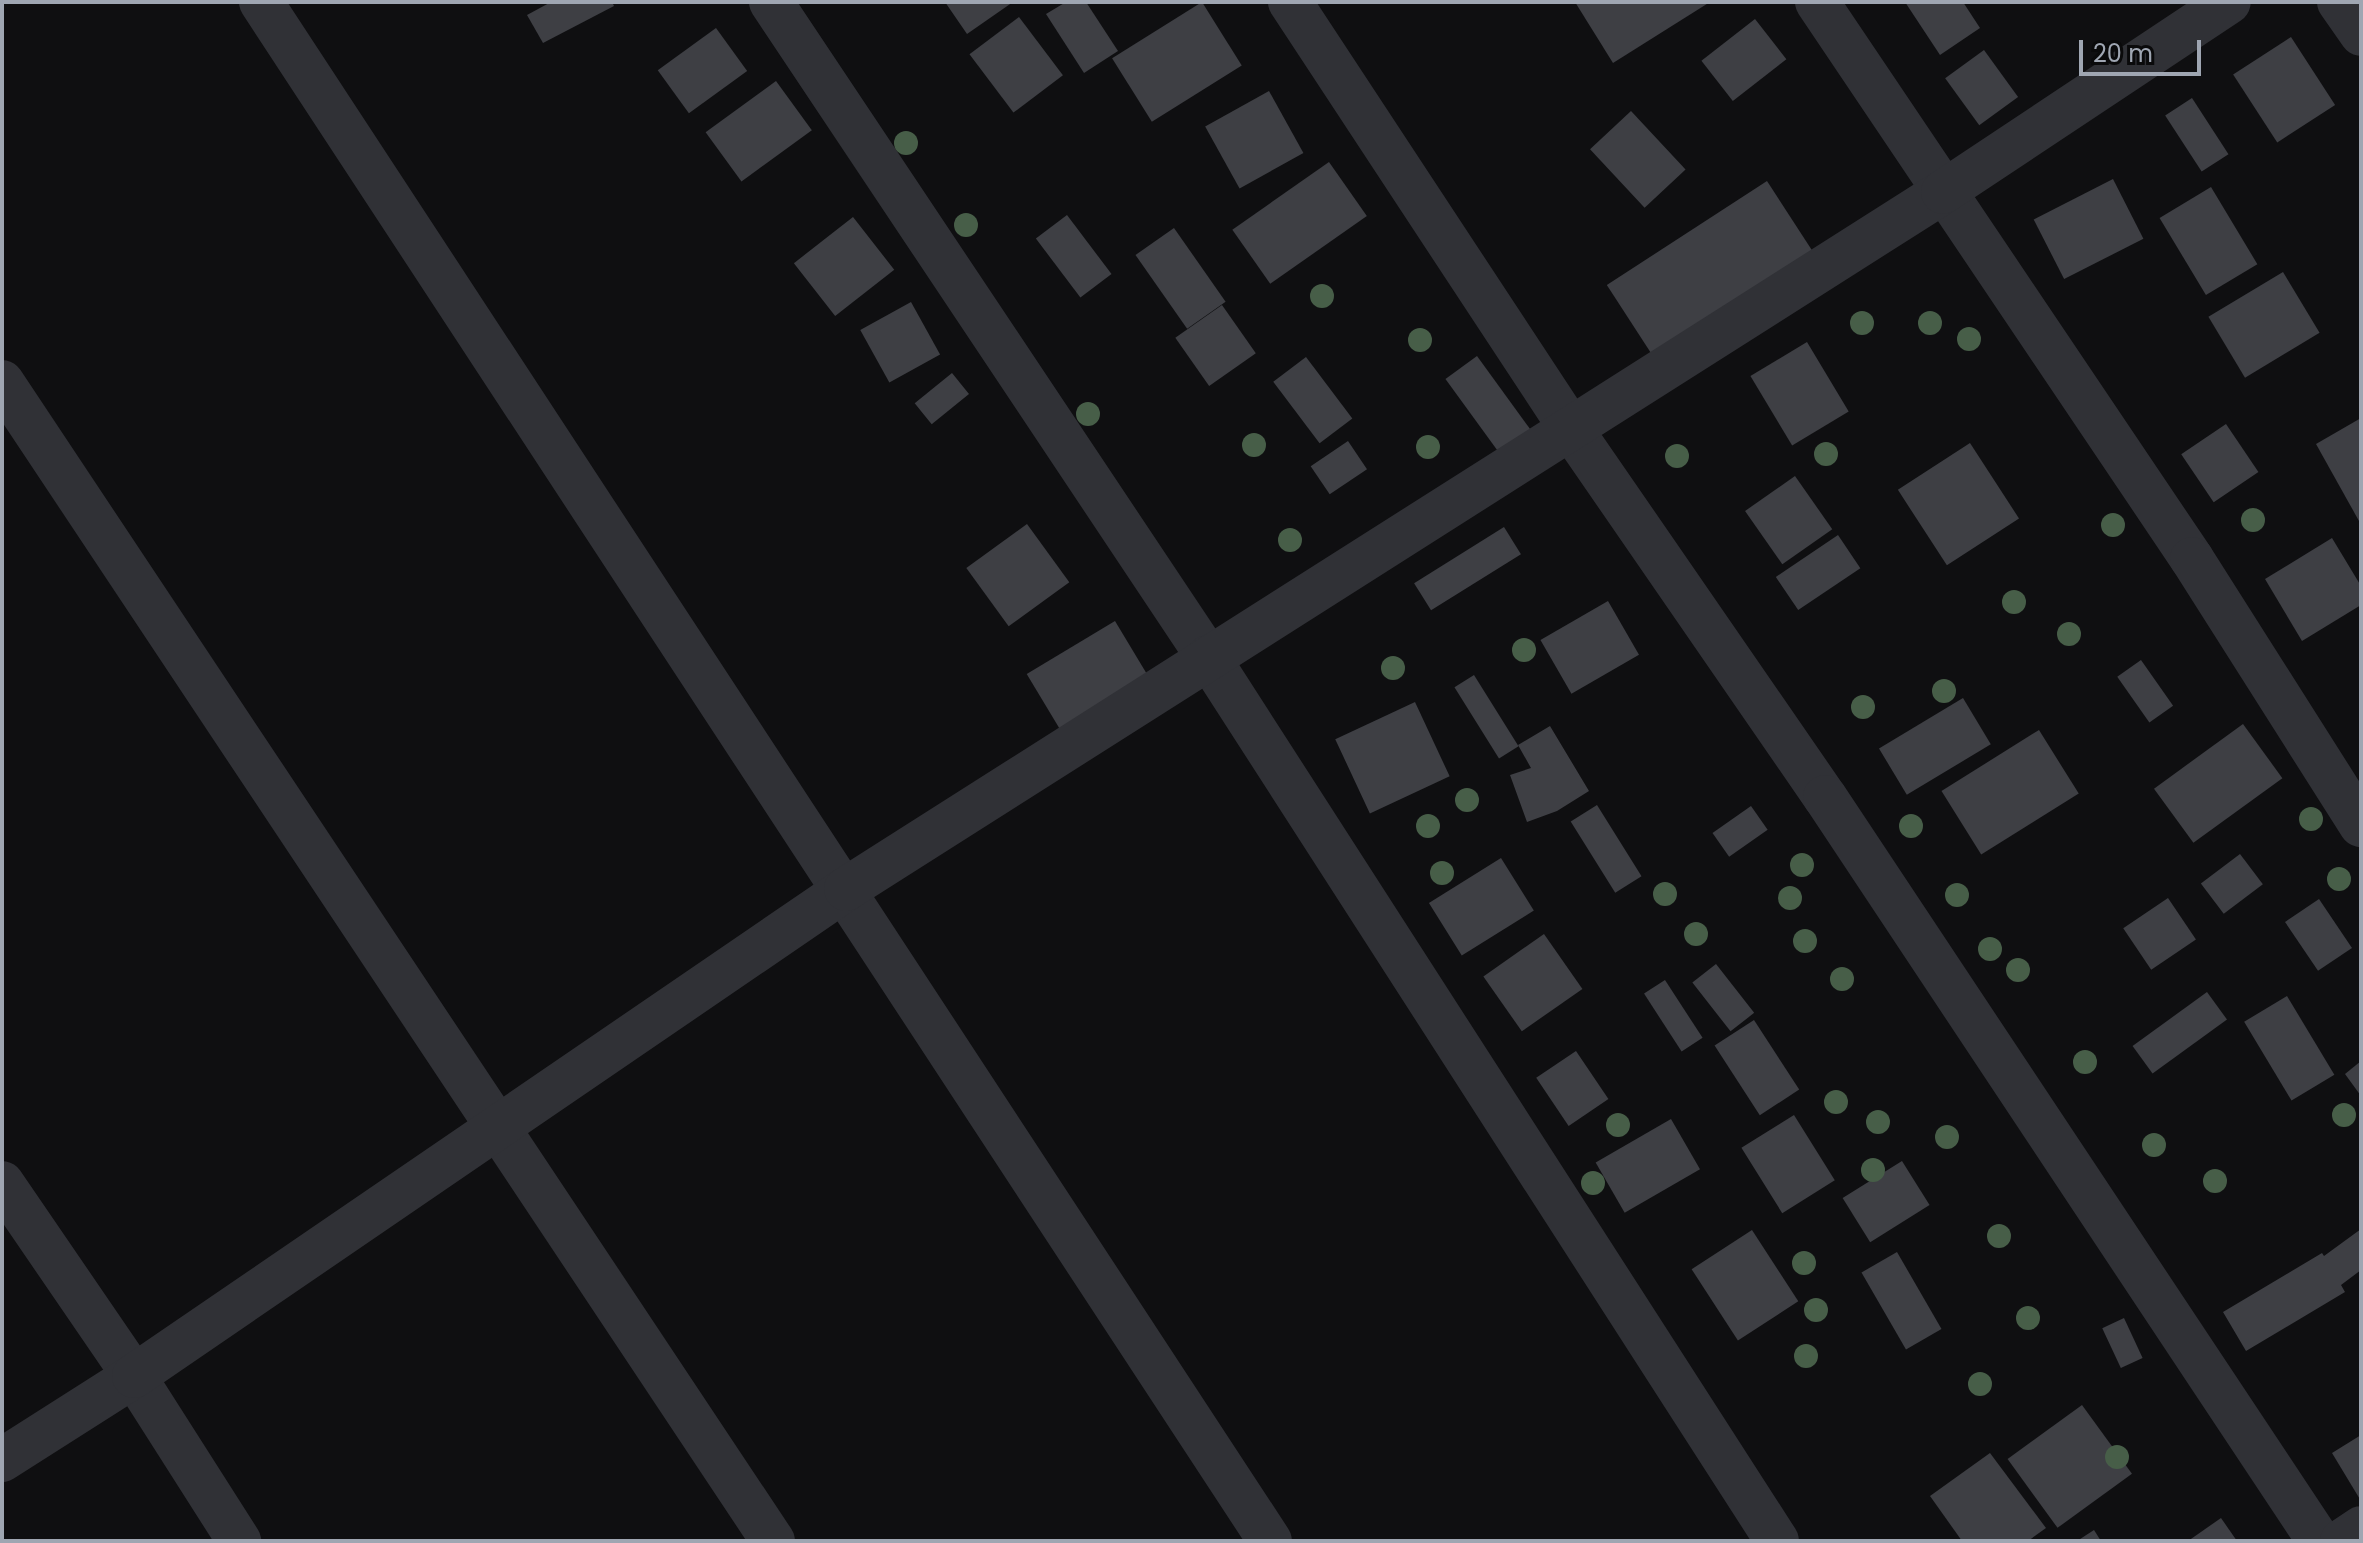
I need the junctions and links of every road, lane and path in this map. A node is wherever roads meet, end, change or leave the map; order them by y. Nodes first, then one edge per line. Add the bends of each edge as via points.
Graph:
1 (261, 2) edge
2 (771, 2) edge
3 (1290, 2) edge
4 (1817, 2) edge
5 (2229, 2) edge
6 (2339, 2) edge
7 (2361, 34) edge
8 (1943, 192) junction
9 (2, 382) edge
10 (1571, 429) junction
11 (1208, 657) junction
12 (2361, 825) edge
13 (846, 889) junction
14 (498, 1129) junction
15 (2, 1183) edge
16 (134, 1376) junction
17 (2, 1460) edge
18 (2361, 1528) edge
19 (239, 1541) edge
20 (773, 1541) edge
21 (1270, 1541) edge
22 (1777, 1541) edge
23 (2319, 1541) edge
24 (2342, 1541) edge

1 - 13 street
2 - 11 street
3 - 10 street
4 - 8 street
5 - 8 street
6 - 7 street
8 - 10 street
8 - 12 street via 2192,559
9 - 14 street
10 - 11 street
10 - 23 street via 1825,797
11 - 13 street
11 - 22 street
13 - 14 street
13 - 21 street
14 - 16 street
14 - 20 street
15 - 16 street
16 - 17 street
16 - 19 street
18 - 24 street

